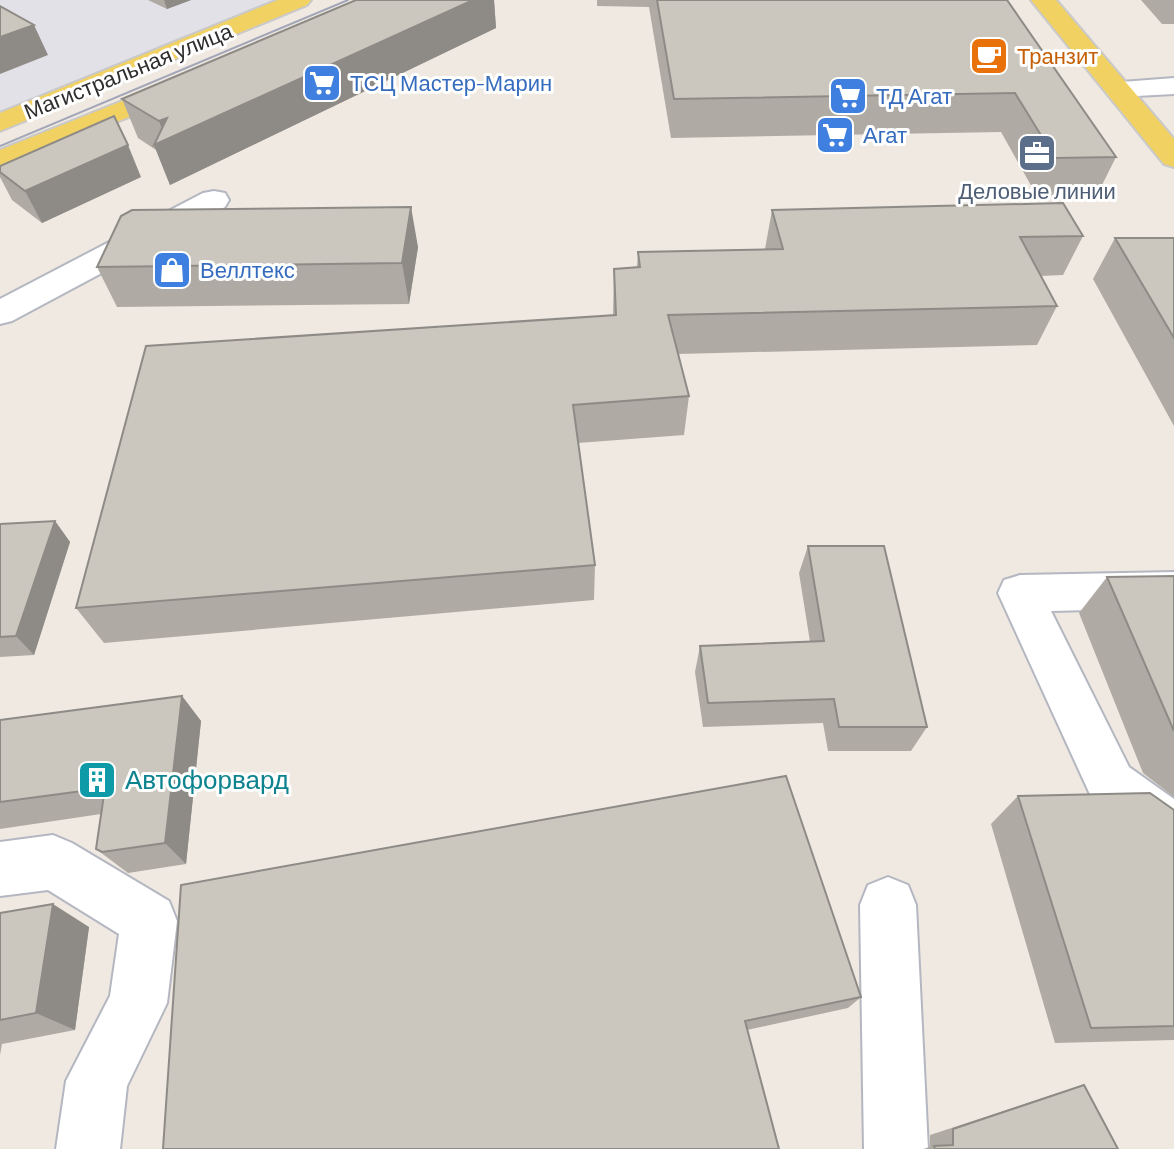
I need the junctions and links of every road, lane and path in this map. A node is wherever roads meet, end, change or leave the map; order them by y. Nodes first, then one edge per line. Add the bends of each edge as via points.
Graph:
1 (299, 0) edge
2 (1043, 0) edge
3 (209, 74) edge
4 (1174, 86) edge
5 (1118, 89) junction
6 (0, 123) edge
7 (1174, 158) edge
8 (0, 161) edge
9 (214, 200) dead end
10 (0, 313) edge
11 (1174, 590) edge
12 (1174, 830) edge
13 (0, 869) edge
14 (888, 905) dead end
15 (88, 1149) edge
16 (896, 1149) edge

1 - 6 main road, Магистральная улица
2 - 5 main road
3 - 8 main road, Магистральная улица
4 - 5 lane
5 - 7 main road
9 - 10 lane
11 - 12 lane via 1020,593 1111,784
13 - 15 lane via 53,862 149,921 138,1003 97,1081
14 - 16 lane

